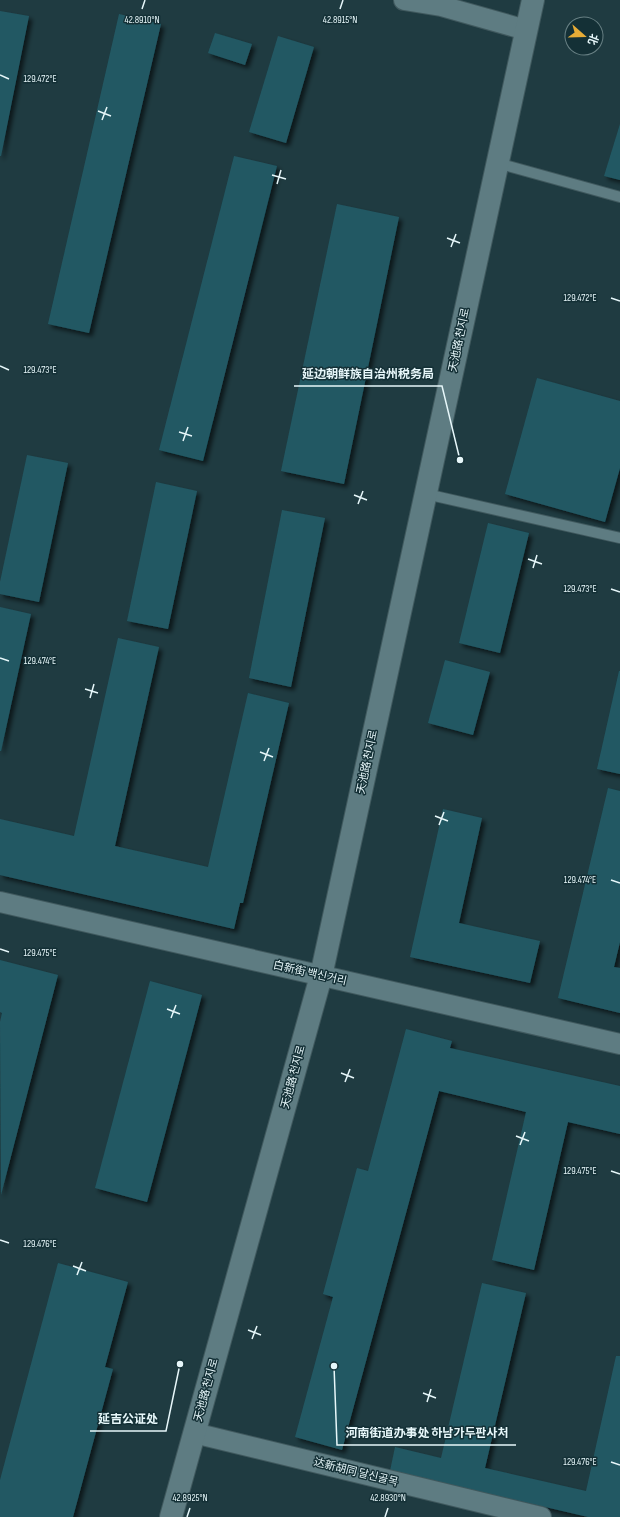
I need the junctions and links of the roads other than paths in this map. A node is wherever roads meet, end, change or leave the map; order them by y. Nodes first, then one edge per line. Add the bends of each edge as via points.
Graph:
1 (404, 0) edge
2 (533, 0) edge
3 (526, 30) junction
4 (497, 163) junction
5 (620, 197) edge
6 (426, 494) junction
7 (620, 538) edge
8 (0, 902) edge
9 (321, 976) junction
10 (620, 1044) edge
11 (194, 1433) junction
12 (171, 1517) edge
13 (541, 1517) edge

1 - 3 street via 441,6
2 - 3 street, 天池路 천지로
3 - 4 street, 天池路 천지로
4 - 5 lane
4 - 6 street, 天池路 천지로
6 - 7 lane
6 - 9 street, 天池路 천지로
8 - 9 street, 白新街 백신거리
9 - 10 street, 白新街 백신거리
9 - 11 street, 天池路 천지로
11 - 12 street, 天池路 천지로
11 - 13 street, 达新胡同 달신골목

